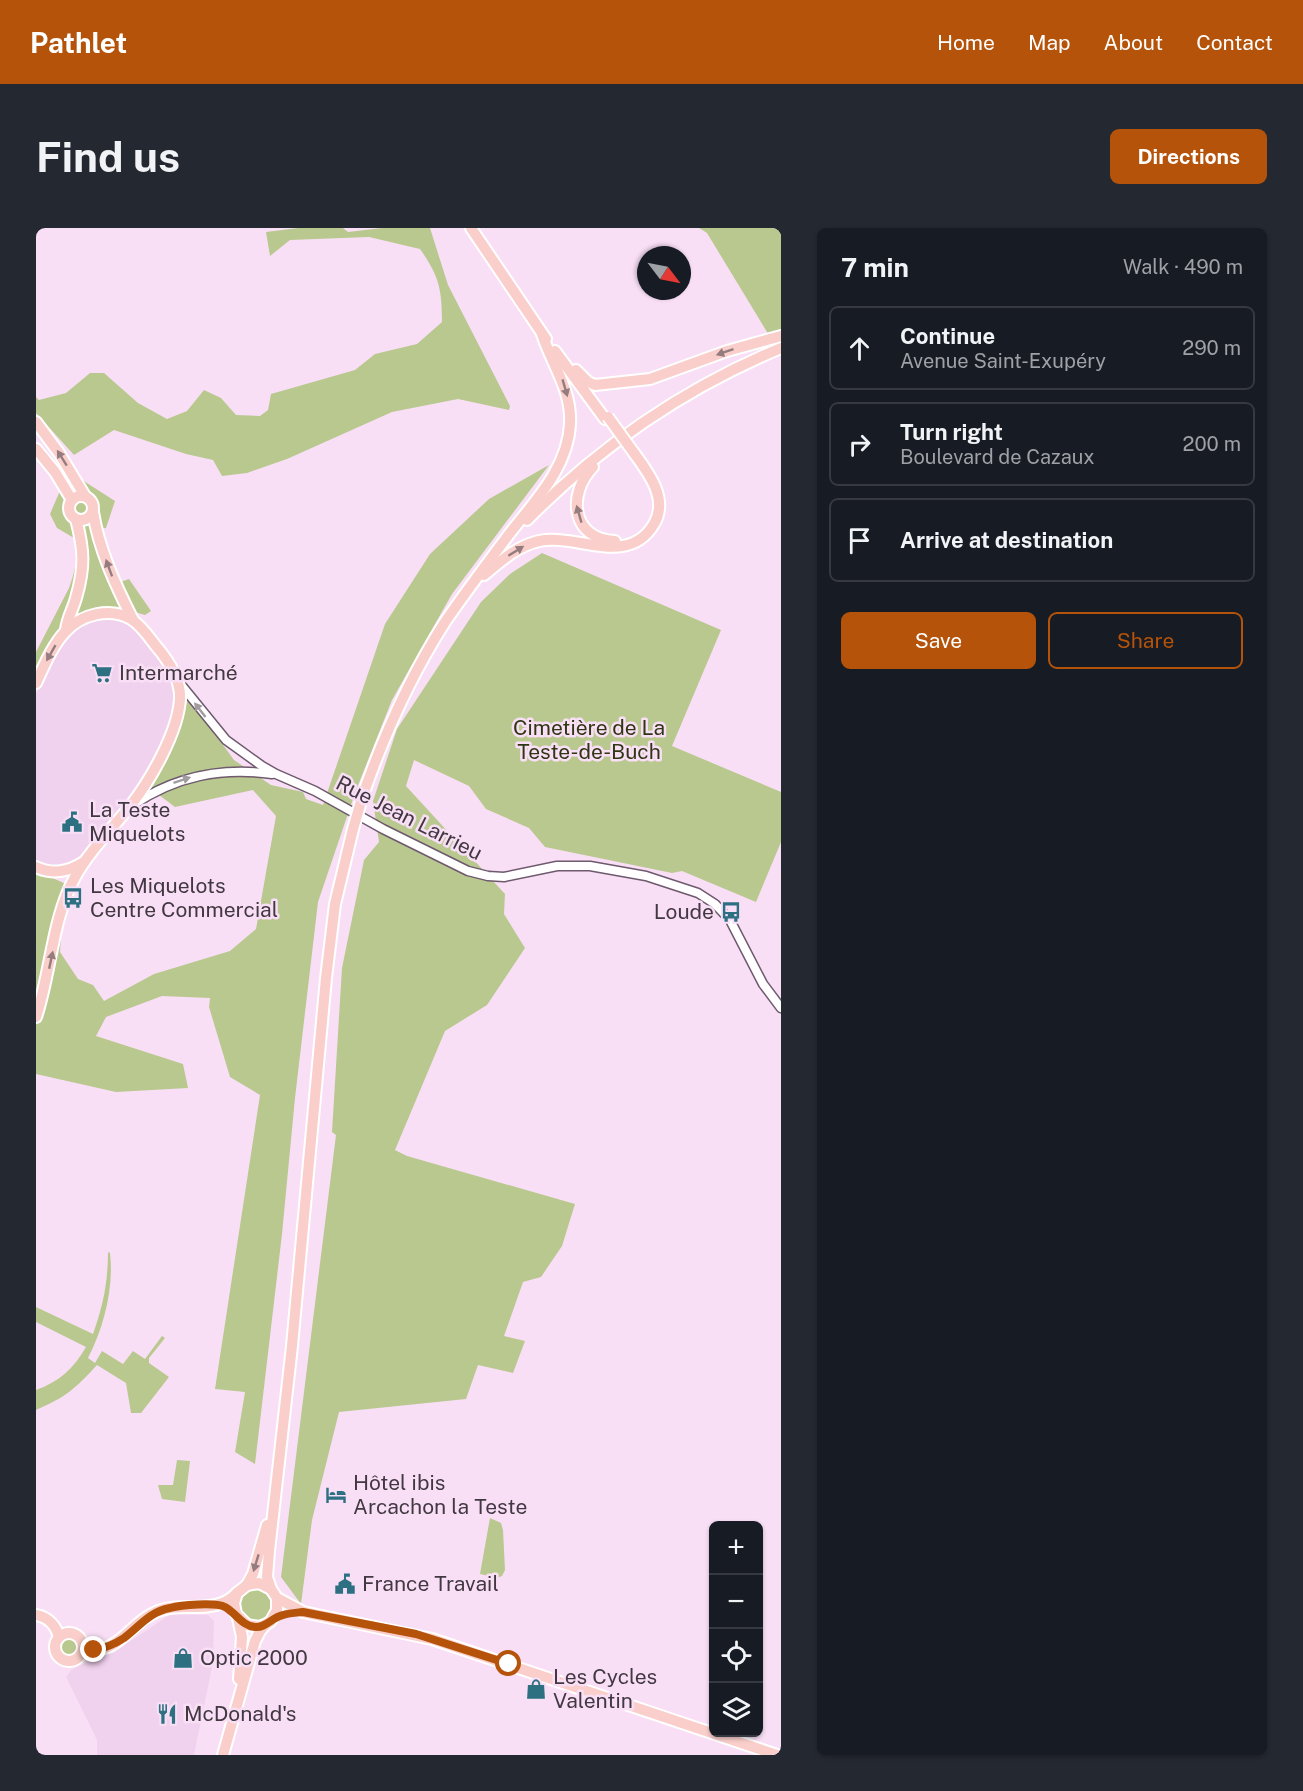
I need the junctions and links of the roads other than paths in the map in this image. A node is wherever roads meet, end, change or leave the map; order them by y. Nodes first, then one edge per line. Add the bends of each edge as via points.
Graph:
1 (471, 228) edge
2 (527, 308) junction
3 (543, 334) junction
4 (781, 336) edge
5 (781, 348) edge
6 (576, 370) junction
7 (606, 418) junction
8 (36, 422) edge
9 (614, 445) junction
10 (36, 449) edge
11 (632, 454) junction
12 (85, 496) junction
13 (72, 500) junction
14 (93, 512) junction
15 (76, 519) junction
16 (495, 553) junction
17 (470, 587) junction
18 (133, 620) junction
19 (66, 630) junction
20 (177, 681) junction
21 (36, 683) edge
22 (276, 774) junction
23 (130, 806) junction
24 (85, 861) junction
25 (36, 867) edge
26 (781, 1008) edge
27 (36, 1017) edge
28 (274, 1499) junction
29 (247, 1585) junction
30 (237, 1593) junction
31 (274, 1593) junction
32 (219, 1605) junction
33 (303, 1612) junction
34 (36, 1615) edge
35 (237, 1616) junction
36 (268, 1623) junction
37 (60, 1637) junction
38 (84, 1649) junction
39 (239, 1692) junction
40 (223, 1755) edge
41 (777, 1755) edge

1 - 2 main road
2 - 3 main road
2 - 6 main road
3 - 7 main road
3 -> 16 main road via 570,407 568,444 546,487
4 -> 6 main road via 651,379 595,385
5 - 9 main road via 680,397
6 - 7 main road
7 - 11 main road, bridge
12 -> 8 main road
11 -> 9 main road via 653,496 651,518 638,534 619,541 606,540 592,534 576,510 579,486 585,475
9 - 16 main road via 554,494
10 - 13 main road
17 -> 11 main road via 516,549 538,541 568,540 618,547 642,538 656,520 658,496 654,483
12 - 13 main road
12 - 14 main road via 92,501
13 - 15 main road via 70,510
14 - 15 main road via 84,520
18 -> 14 main road via 110,570
15 - 19 main road via 84,560
16 - 17 main road
17 - 28 main road, bridge via 404,696 374,763 335,904
18 - 19 main road via 103,612
18 - 20 main road via 159,649
19 -> 21 main road
22 -> 20 street, Rue Jean Larrieu via 226,740
20 - 23 main road via 179,705 173,727
23 -> 22 street via 170,784 206,773
22 - 26 street, Rue Jean Larrieu via 475,873 508,877 552,867 584,865 631,872 692,890 729,918 763,984
23 - 24 main road
24 - 25 main road via 61,872
27 -> 24 main road via 67,898
28 -> 29 main road
28 - 31 main road via 267,1577
29 - 30 main road
29 - 31 main road via 259,1583
30 - 32 main road
30 - 35 main road
31 - 33 main road
31 - 36 main road via 278,1610
32 - 35 main road
32 - 38 main road via 162,1610 109,1646
33 - 36 main road
33 - 41 main road via 432,1639
34 - 37 main road via 56,1628
35 - 36 main road via 247,1625 260,1627
35 - 39 main road via 242,1637
36 - 39 main road via 255,1641
37 - 38 main road via 75,1634
37 - 38 main road via 55,1648 64,1660 78,1659
39 - 40 main road

